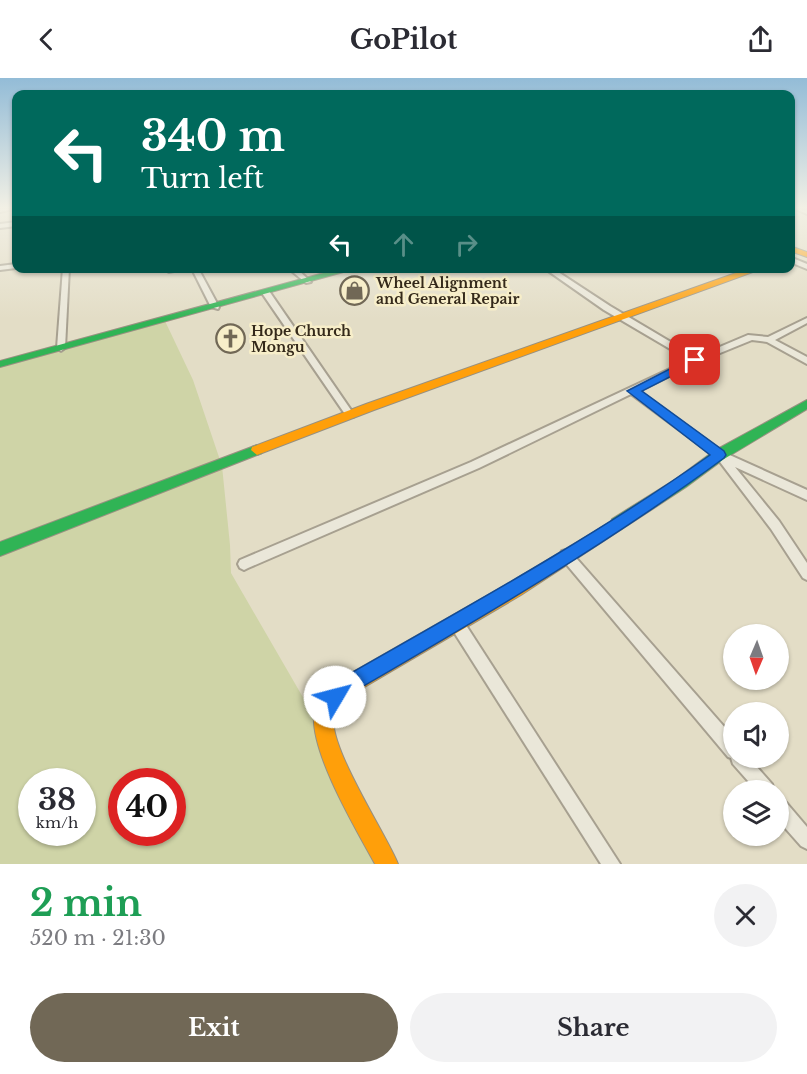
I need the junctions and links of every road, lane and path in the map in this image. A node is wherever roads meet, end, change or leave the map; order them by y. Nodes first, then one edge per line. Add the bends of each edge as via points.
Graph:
1 (66, 273) edge
2 (197, 273) edge
3 (297, 273) edge
4 (338, 273) edge
5 (555, 273) edge
6 (746, 273) edge
7 (308, 282) junction
8 (266, 293) junction
9 (214, 307) junction
10 (624, 317) junction
11 (807, 320) edge
12 (769, 340) junction
13 (60, 348) junction
14 (695, 360) junction
15 (807, 361) edge
16 (0, 364) edge
17 (633, 391) junction
18 (807, 404) edge
19 (350, 415) junction
20 (719, 455) junction
21 (807, 495) edge
22 (0, 549) edge
23 (566, 555) junction
24 (244, 564) dead end
25 (807, 574) edge
26 (457, 624) junction
27 (723, 738) edge
28 (747, 768) edge
29 (758, 780) edge
30 (789, 819) edge
31 (807, 840) edge
32 (387, 864) edge
33 (611, 864) edge

1 - 13 street
2 - 9 street
3 - 7 street
4 - 7 street
5 - 10 street
6 - 10 street
7 - 8 street
8 - 9 street
8 - 19 street
9 - 13 street
10 - 14 street
10 - 19 street
11 - 12 street
12 - 14 street via 751,337
12 - 15 street
13 - 16 street
14 - 17 street
17 - 20 street
17 - 24 street via 475,465
18 - 20 street
19 - 22 street
20 - 21 street
20 - 23 street
20 - 25 street via 775,525
23 - 26 street
23 - 27 street
26 - 32 street via 344,688 324,713 324,725 348,787
26 - 33 street
28 - 29 street
30 - 31 street

